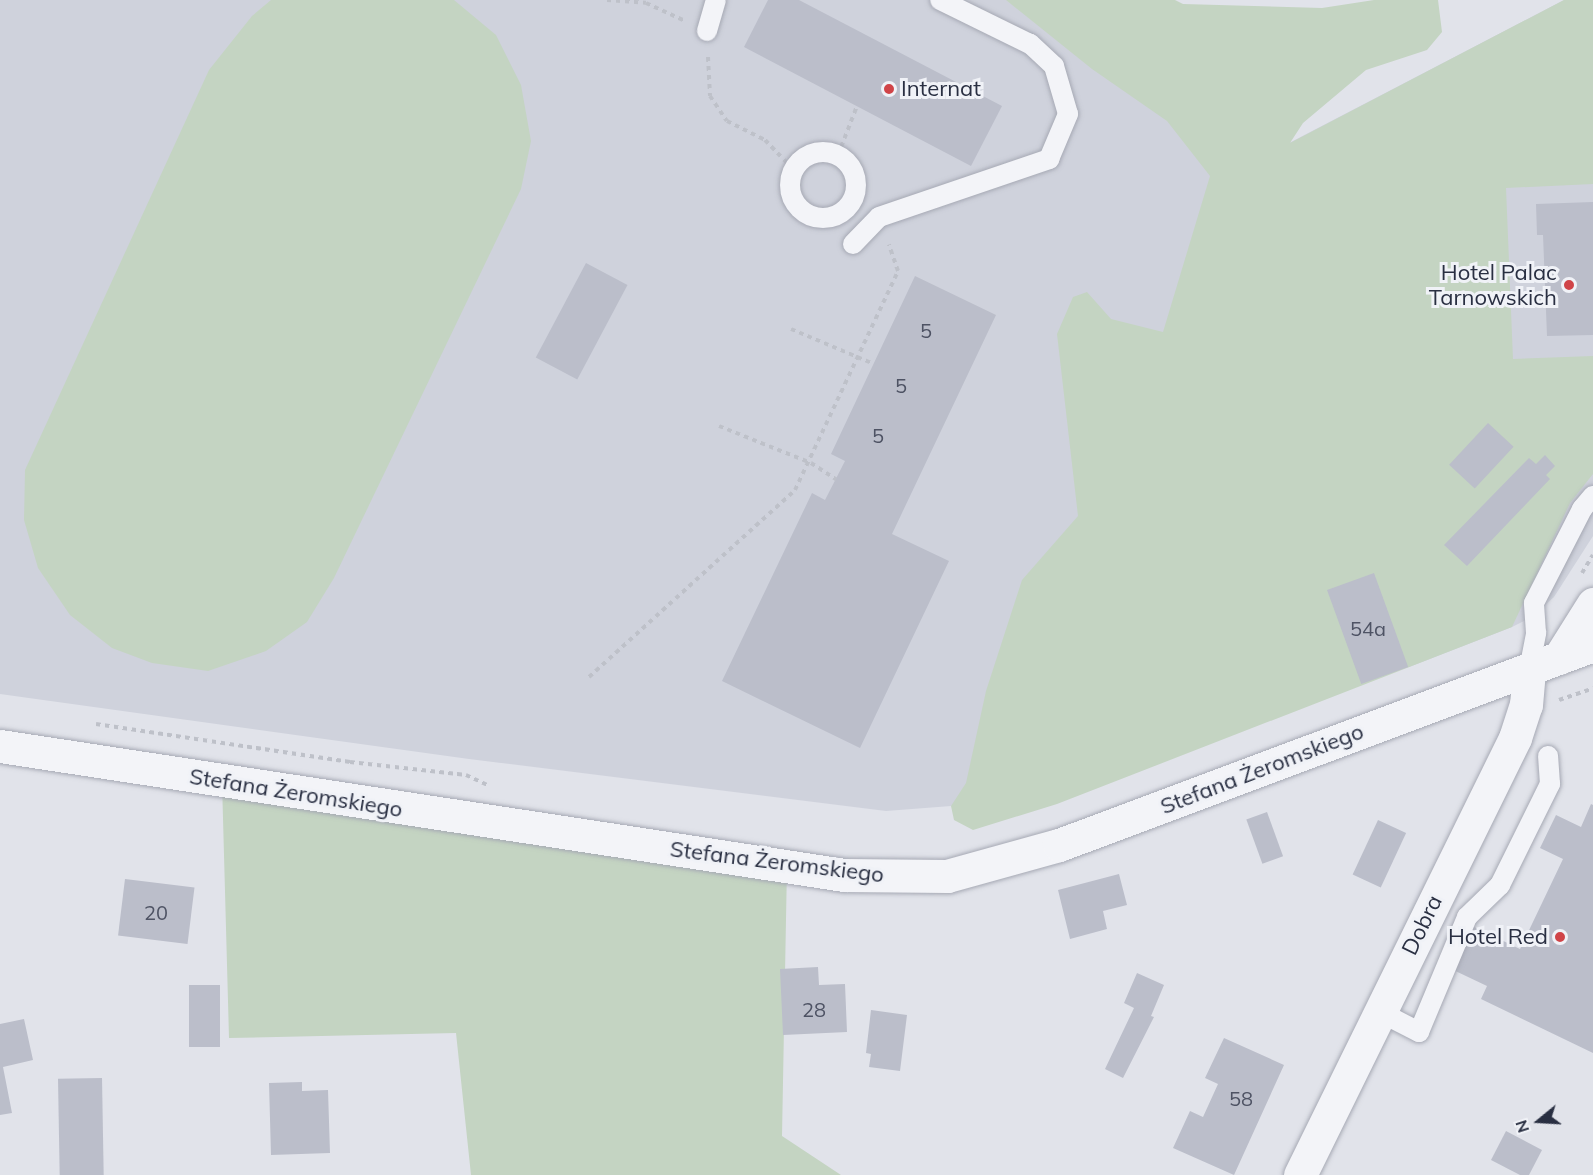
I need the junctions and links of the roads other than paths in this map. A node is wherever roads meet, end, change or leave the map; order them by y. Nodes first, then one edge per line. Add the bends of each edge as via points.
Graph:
1 (716, 0) edge
2 (940, 0) edge
3 (707, 32) road end
4 (838, 155) joint
5 (853, 244) dead end
6 (1593, 496) edge
7 (1585, 593) edge
8 (1593, 645) edge
9 (1559, 658) junction
10 (1528, 670) junction
11 (0, 746) edge
12 (1548, 756) dead end
13 (1380, 1012) junction
14 (1300, 1175) edge

1 - 3 lane
2 - 5 lane via 1030,44 1054,66 1068,114 1049,159 879,217
4 - 4 lane via 849,163 856,188 844,210 833,216 807,214 791,194 793,169 813,153
6 - 10 lane via 1582,509 1534,603 1536,633
7 - 9 street
8 - 9 street, Stefana Żeromskiego
9 - 10 street, Stefana Żeromskiego
10 - 11 street, Stefana Żeromskiego via 1059,845 947,876 844,875
10 - 13 street, Dobra via 1526,705 1515,738
12 - 13 lane via 1550,784 1500,885 1467,917 1419,1032
13 - 14 street, Dobra

